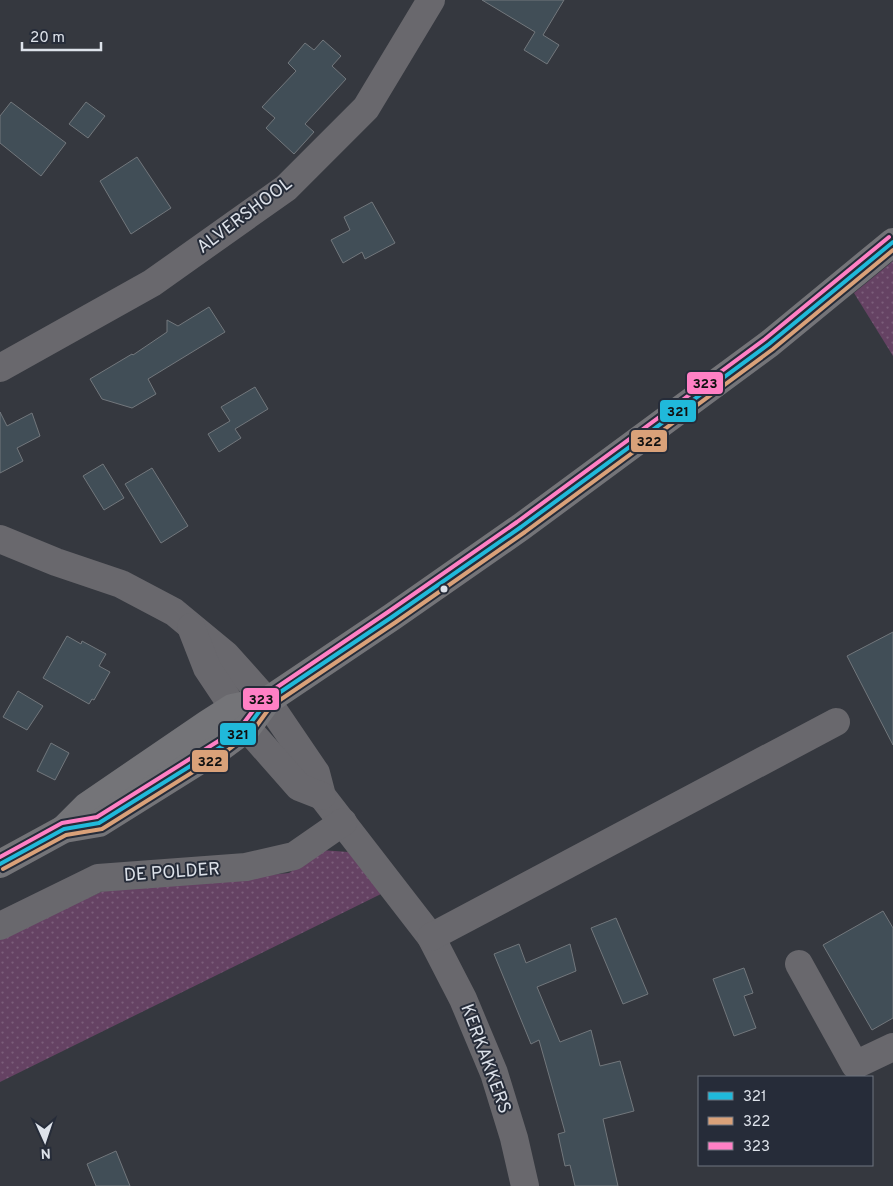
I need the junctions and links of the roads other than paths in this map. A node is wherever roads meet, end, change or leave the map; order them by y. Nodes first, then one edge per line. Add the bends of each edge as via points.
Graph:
1 (431, 0) edge
2 (893, 242) edge
3 (0, 368) edge
4 (0, 538) edge
5 (190, 626) junction
6 (267, 701) junction
7 (240, 718) junction
8 (836, 722) dead end
9 (322, 796) junction
10 (343, 822) junction
11 (0, 864) edge
12 (0, 926) edge
13 (431, 937) junction
14 (798, 964) dead end
15 (893, 1047) edge
16 (525, 1186) edge

1 - 3 street, ALVERSHOOL via 366,108 286,188 152,283
2 - 6 main road via 769,344 521,527
4 - 5 street, KERKAKKERS via 56,562 121,584 174,612
5 - 6 street, KERKAKKERS via 226,655
5 - 7 street, KERKAKKERS via 207,668
6 - 7 main road
6 - 9 street, KERKAKKERS via 316,773
7 - 9 street, KERKAKKERS via 299,787
7 - 11 main road via 224,745 99,823 64,829
8 - 13 street
9 - 10 street, KERKAKKERS
10 - 12 street, DE POLDER via 294,856 246,868 98,878
10 - 13 street, KERKAKKERS
13 - 16 street, KERKAKKERS via 463,999 494,1073
14 - 15 street via 855,1065

